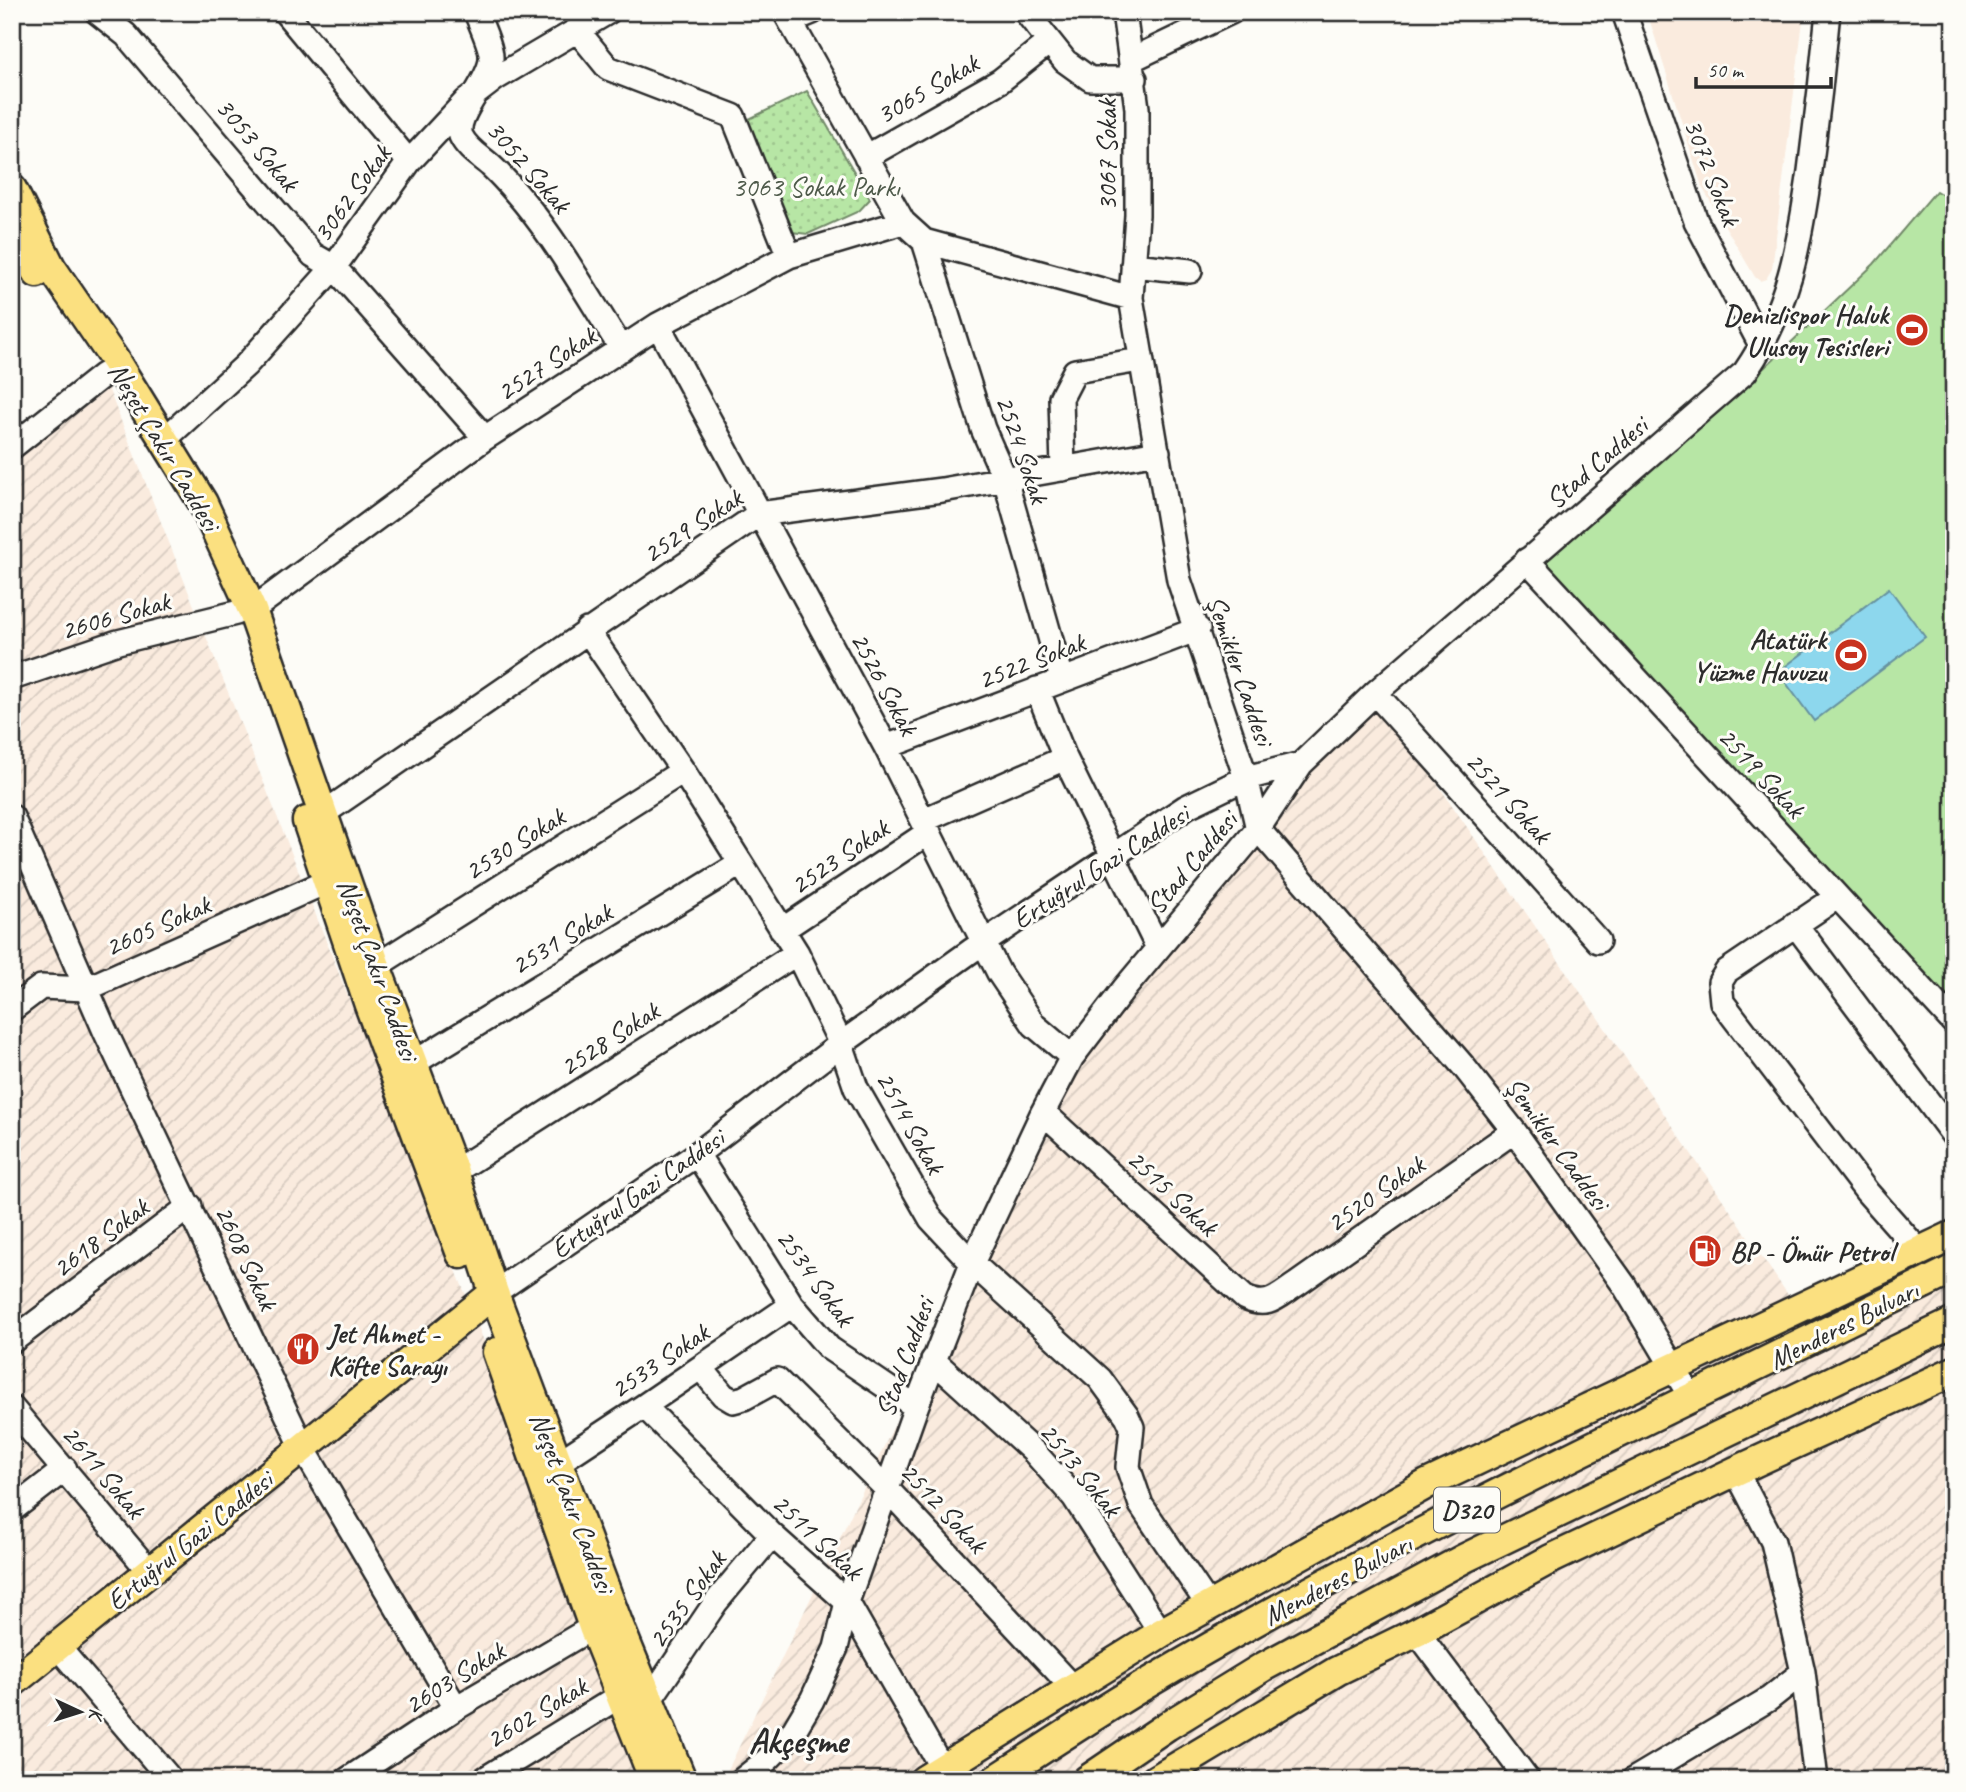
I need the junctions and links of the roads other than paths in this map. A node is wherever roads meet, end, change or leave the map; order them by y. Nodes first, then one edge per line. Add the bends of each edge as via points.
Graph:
1 (97, 12) edge
2 (285, 12) edge
3 (476, 12) edge
4 (608, 12) edge
5 (813, 12) edge
6 (1026, 12) edge
7 (1124, 12) edge
8 (1231, 12) edge
9 (1624, 12) edge
10 (1828, 12) edge
11 (788, 17) edge
12 (577, 30) junction
13 (1049, 42) junction
14 (1133, 70) junction
15 (479, 92) junction
16 (866, 157) junction
17 (409, 162) junction
18 (12, 190) edge
19 (903, 222) junction
20 (12, 235) edge
21 (924, 241) junction
22 (789, 256) junction
23 (1133, 265) junction
24 (334, 267) junction
25 (1190, 271) dead end
26 (1131, 298) junction
27 (658, 325) junction
28 (1762, 347) junction
29 (622, 349) junction
30 (1140, 360) junction
31 (103, 375) junction
32 (165, 439) junction
33 (485, 439) junction
34 (12, 447) edge
35 (1158, 452) junction
36 (1063, 469) junction
37 (1005, 479) junction
38 (759, 514) junction
39 (1527, 560) junction
40 (244, 612) junction
41 (1198, 629) junction
42 (587, 630) junction
43 (12, 678) edge
44 (1062, 679) junction
45 (1037, 689) junction
46 (1375, 693) junction
47 (886, 747) junction
48 (1065, 758) junction
49 (1301, 764) junction
50 (683, 771) junction
51 (1246, 778) junction
52 (324, 813) junction
53 (12, 817) edge
54 (926, 826) junction
55 (1258, 829) junction
56 (1113, 856) junction
57 (740, 864) junction
58 (326, 882) junction
59 (1837, 897) junction
60 (1795, 925) junction
61 (782, 930) junction
62 (1598, 941) dead end
63 (985, 942) junction
64 (1158, 948) junction
65 (797, 953) junction
66 (376, 966) junction
67 (86, 989) junction
68 (12, 1009) edge
69 (1954, 1023) edge
70 (841, 1044) junction
71 (1072, 1057) junction
72 (412, 1064) junction
73 (1042, 1112) junction
74 (1514, 1131) junction
75 (1954, 1136) edge
76 (697, 1154) junction
77 (454, 1172) junction
78 (190, 1206) junction
79 (1954, 1235) edge
80 (1919, 1251) junction
81 (972, 1263) junction
82 (1954, 1269) edge
83 (487, 1299) junction
84 (1269, 1303) joint
85 (792, 1305) junction
86 (1954, 1322) edge
87 (12, 1341) edge
88 (933, 1360) junction
89 (1673, 1367) junction
90 (701, 1368) junction
91 (1954, 1371) edge
92 (1692, 1399) junction
93 (644, 1406) junction
94 (916, 1407) junction
95 (12, 1408) edge
96 (303, 1448) junction
97 (559, 1462) junction
98 (65, 1469) junction
99 (1736, 1471) junction
100 (888, 1490) junction
101 (12, 1510) edge
102 (772, 1535) junction
103 (150, 1572) junction
104 (847, 1602) junction
105 (1209, 1606) junction
106 (593, 1627) junction
107 (1417, 1632) junction
108 (1161, 1633) junction
109 (58, 1647) junction
110 (1802, 1672) junction
111 (12, 1683) edge
112 (1072, 1687) junction
113 (620, 1696) junction
114 (649, 1701) junction
115 (456, 1709) junction
116 (933, 1774) edge
117 (171, 1780) edge
118 (347, 1780) edge
119 (483, 1780) edge
120 (654, 1780) edge
121 (682, 1780) edge
122 (742, 1780) edge
123 (995, 1780) edge
124 (1087, 1780) edge
125 (1155, 1780) edge
126 (1528, 1780) edge
127 (1633, 1780) edge
128 (1816, 1780) edge

1 - 24 street, 3053 Sokak via 126,35 313,255
2 - 17 street
3 - 15 street, 3052 Sokak via 492,58
4 - 12 street, 3062 Sokak
5 - 11 street
6 - 13 street
7 - 14 street, 3067 Sokak
8 - 14 street
9 - 28 street, 3072 Sokak via 1696,220
10 - 28 street, Stad Caddesi via 1800,240 1781,307
11 - 16 street
12 - 15 street, 3062 Sokak
12 - 22 street via 608,68 733,116
13 - 14 street via 1090,79
13 - 16 street, 3065 Sokak via 1000,81
14 - 23 street, 3067 Sokak via 1137,215
15 - 17 street, 3062 Sokak
15 - 29 street, 3052 Sokak via 459,128 462,138 524,202
16 - 19 street
17 - 24 street, 3062 Sokak
18 - 32 main road, Neşet Çakır Caddesi via 51,267
19 - 21 street
19 - 22 street, 2527 Sokak
20 - 31 main road, Neşet Çakır Caddesi
21 - 26 street
21 - 37 street, 2524 Sokak via 983,429
22 - 27 street, 2527 Sokak
23 - 25 street
23 - 26 street, 3067 Sokak
24 - 32 street, 3062 Sokak via 246,365
24 - 33 street, 3053 Sokak
26 - 30 street, Şemikler Caddesi
27 - 29 street, 2527 Sokak
27 - 38 street, 2526 Sokak
28 - 39 street, Stad Caddesi via 1745,372
29 - 33 street, 2527 Sokak
30 - 35 street, Şemikler Caddesi
30 - 36 street via 1075,371 1061,398
31 - 34 street
31 - 40 main road, Neşet Çakır Caddesi via 179,491
32 - 40 main road, Neşet Çakır Caddesi via 203,503
33 - 40 street, 2527 Sokak
35 - 36 street, 2529 Sokak
35 - 41 street, Şemikler Caddesi via 1180,580
36 - 37 street, 2529 Sokak
37 - 38 street, 2529 Sokak
37 - 44 street, 2524 Sokak
38 - 42 street, 2529 Sokak
38 - 47 street, 2526 Sokak
39 - 46 street, Stad Caddesi
39 - 59 street, 2519 Sokak
40 - 43 street, 2606 Sokak via 118,642
40 - 52 main road, Neşet Çakır Caddesi
40 - 58 main road, Neşet Çakır Caddesi via 250,648
41 - 44 street, 2522 Sokak
41 - 51 street, Şemikler Caddesi
42 - 50 street, 2514 Sokak
42 - 52 street, 2529 Sokak
44 - 45 street, 2522 Sokak
45 - 47 street, 2522 Sokak
45 - 48 street
46 - 49 street, Stad Caddesi
46 - 62 street, 2521 Sokak
47 - 54 street, 2526 Sokak
48 - 54 street, 2523 Sokak
48 - 56 street
49 - 51 street, Ertuğrul Gazi Caddesi
49 - 55 street, Stad Caddesi
50 - 57 street, 2514 Sokak
50 - 66 street, 2530 Sokak
51 - 55 street, Şemikler Caddesi
51 - 56 street, Ertuğrul Gazi Caddesi via 1186,807
52 - 66 main road, Neşet Çakır Caddesi
53 - 67 street, 2608 Sokak
54 - 61 street, 2523 Sokak
54 - 63 street, 2526 Sokak
55 - 64 street, Stad Caddesi
55 - 74 street, Şemikler Caddesi
56 - 63 street, Ertuğrul Gazi Caddesi
56 - 64 street
57 - 61 street, 2514 Sokak
57 - 72 street, 2531 Sokak
58 - 67 street, 2605 Sokak
58 - 83 main road, Neşet Çakır Caddesi
59 - 60 street
59 - 69 street, 2519 Sokak
60 - 75 street
60 - 80 street via 1727,971 1720,982 1721,1002 1867,1192
61 - 65 street, 2514 Sokak
63 - 70 street, Ertuğrul Gazi Caddesi
63 - 71 street, 2526 Sokak via 999,973 1034,1025
64 - 71 street, Stad Caddesi
65 - 70 street, 2514 Sokak
65 - 77 street, 2528 Sokak
66 - 72 main road, Neşet Çakır Caddesi
67 - 68 street, 2605 Sokak via 41,988
67 - 78 street, 2608 Sokak
70 - 76 street, Ertuğrul Gazi Caddesi
70 - 81 street, 2514 Sokak via 856,1088 930,1219
71 - 73 street, Stad Caddesi
72 - 77 main road, Neşet Çakır Caddesi
73 - 81 street, Stad Caddesi
73 - 84 street, 2515 Sokak via 1245,1298
74 - 84 street, 2520 Sokak
74 - 89 street, Şemikler Caddesi via 1624,1285
76 - 83 street, Ertuğrul Gazi Caddesi
76 - 85 street, 2534 Sokak
77 - 83 main road, Neşet Çakır Caddesi
78 - 87 street, 2618 Sokak
78 - 96 street, 2608 Sokak
79 - 80 main road
80 - 89 main road
81 - 88 street, Stad Caddesi
81 - 105 street, 2514 Sokak via 1100,1379 1127,1416 1132,1427 1128,1467 1141,1505
82 - 92 main road, Menderes Bulvarı / D320
83 - 96 main road, Ertuğrul Gazi Caddesi
83 - 97 main road, Neşet Çakır Caddesi
83 - 106 main road, Neşet Çakır Caddesi
85 - 90 street, 2533 Sokak
85 - 94 street, 2534 Sokak via 829,1348
86 - 124 main road, Menderes Bulvarı / D320 via 1465,1558 1263,1667
88 - 94 street, Stad Caddesi
88 - 108 street, 2513 Sokak via 1034,1452 1074,1497
89 - 92 street, Şemikler Caddesi
89 - 105 main road via 1427,1484
90 - 93 street, 2533 Sokak
90 - 100 street, 2512 Sokak via 733,1401 777,1380
91 - 99 main road
92 - 123 main road, Menderes Bulvarı / D320 via 1287,1605 1144,1686
93 - 97 street, 2533 Sokak
93 - 102 street, 2511 Sokak
94 - 100 street, Stad Caddesi
95 - 98 street, 2611 Sokak
96 - 103 main road, Ertuğrul Gazi Caddesi
96 - 115 street, 2608 Sokak
97 - 114 main road, Neşet Çakır Caddesi
98 - 101 street
98 - 103 street, 2611 Sokak
99 - 107 main road via 1549,1560
99 - 110 street via 1773,1542
100 - 104 street, Stad Caddesi
100 - 112 street, 2512 Sokak
102 - 104 street, 2511 Sokak
102 - 114 street, 2535 Sokak via 716,1602
103 - 109 main road, Ertuğrul Gazi Caddesi
104 - 116 street, 2511 Sokak
104 - 122 street, Stad Caddesi via 836,1648 812,1700 790,1737
105 - 108 main road
106 - 113 main road, Neşet Çakır Caddesi
106 - 115 street, 2603 Sokak
107 - 125 main road via 1337,1671
107 - 126 street
108 - 112 main road
109 - 111 main road, Ertuğrul Gazi Caddesi
109 - 117 street
110 - 127 street via 1769,1699
110 - 128 street
112 - 116 main road
113 - 119 street, 2602 Sokak
113 - 120 main road, Neşet Çakır Caddesi
114 - 121 main road, Neşet Çakır Caddesi
115 - 118 street, 2603 Sokak

